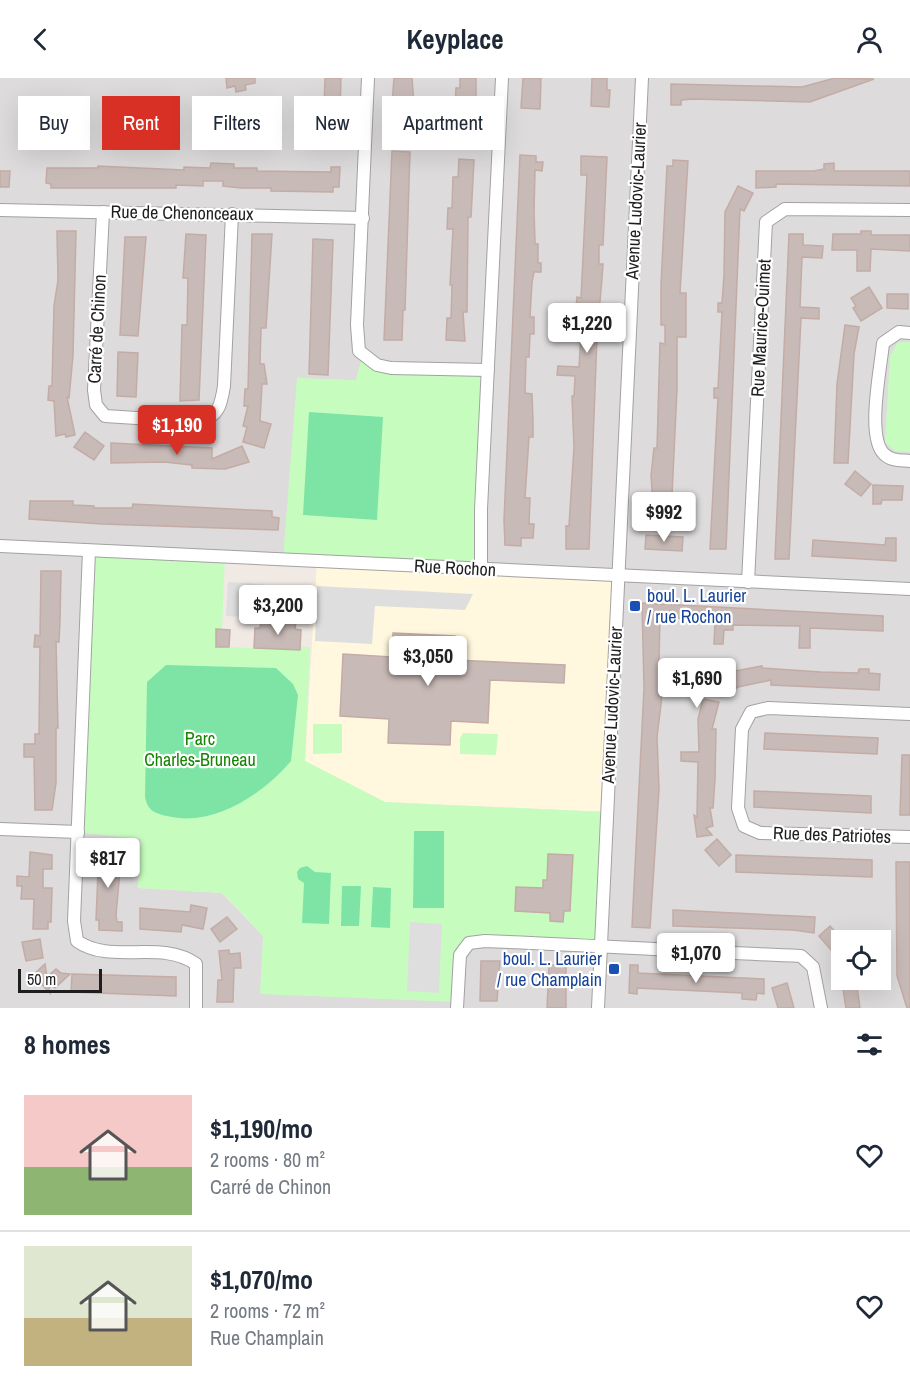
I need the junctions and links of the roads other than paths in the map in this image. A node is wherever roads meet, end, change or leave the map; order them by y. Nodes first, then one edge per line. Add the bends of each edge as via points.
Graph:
1 (368, 78) edge
2 (502, 78) edge
3 (642, 78) edge
4 (0, 210) edge
5 (910, 210) edge
6 (103, 212) junction
7 (232, 214) junction
8 (363, 218) junction
9 (910, 333) edge
10 (488, 370) junction
11 (910, 461) edge
12 (0, 546) edge
13 (88, 551) junction
14 (481, 570) junction
15 (618, 576) junction
16 (748, 582) junction
17 (910, 589) edge
18 (910, 714) edge
19 (0, 829) edge
20 (78, 832) junction
21 (910, 837) edge
22 (602, 945) junction
23 (196, 1008) edge
24 (457, 1008) edge
25 (598, 1008) edge
26 (821, 1008) edge

1 - 8 street
2 - 10 street
3 - 15 street, Avenue Ludovic-Laurier
4 - 6 street, Rue de Chenonceaux
5 - 16 street, Rue Maurice-Ouimet via 785,209 766,222
6 - 7 street, Rue de Chenonceaux
6 - 7 street, Carré de Chinon via 96,405 105,416 199,422 211,419 220,409 224,386
7 - 8 street, Rue de Chenonceaux
8 - 10 street via 359,351 377,365 391,368
9 - 11 street via 899,332 883,343 875,435 881,452 890,459
10 - 14 street
12 - 13 street, Rue Rochon
13 - 14 street, Rue Rochon
13 - 20 street
14 - 15 street, Rue Rochon
15 - 16 street, Rue Rochon
15 - 22 street, Avenue Ludovic-Laurier
16 - 17 street, Rue Rochon
18 - 21 street, Rue des Patriotes via 768,708 751,712 742,729 738,808 744,826 760,833
19 - 20 street
20 - 23 street via 74,921 77,941 90,950 182,954 195,964
22 - 24 street via 468,943 460,955
22 - 25 street, Avenue Ludovic-Laurier
22 - 26 street via 654,951 801,956 813,967

